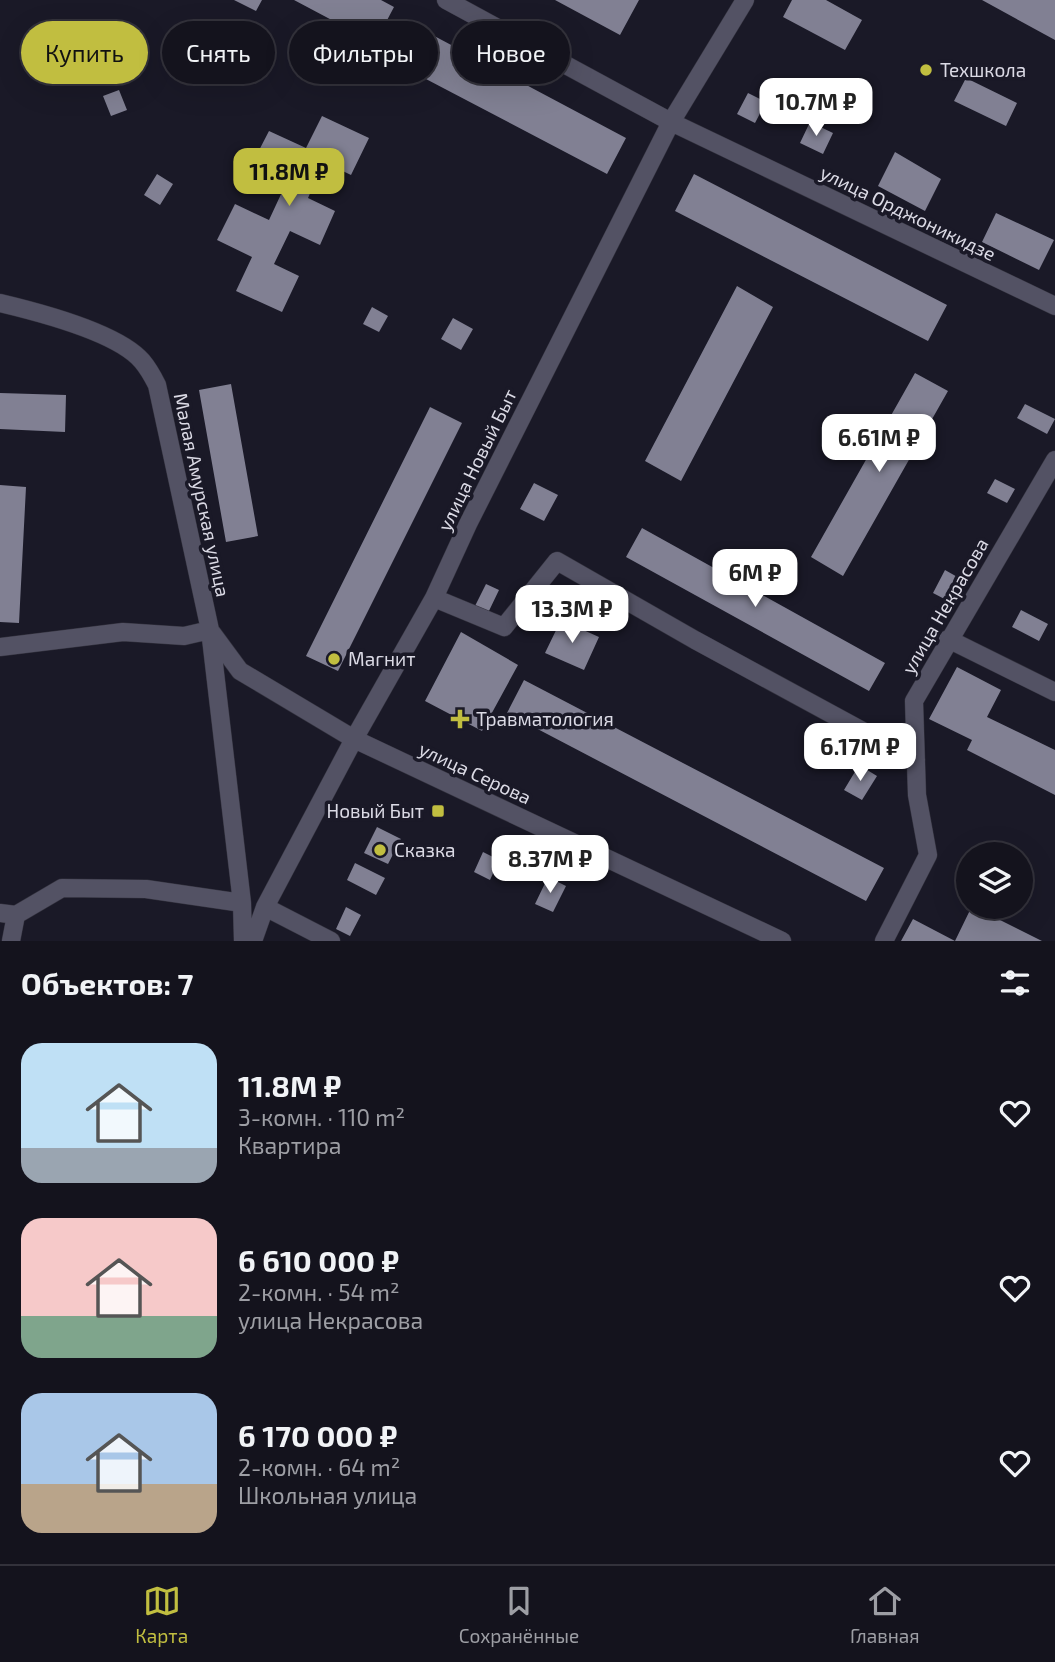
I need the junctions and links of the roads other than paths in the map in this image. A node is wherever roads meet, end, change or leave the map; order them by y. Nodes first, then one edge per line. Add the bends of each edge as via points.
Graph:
1 (446, 0) edge
2 (745, 0) edge
3 (671, 122) junction
4 (0, 303) edge
5 (1055, 306) edge
6 (1055, 460) edge
7 (434, 598) junction
8 (210, 630) junction
9 (948, 639) junction
10 (0, 647) edge
11 (1055, 692) edge
12 (354, 739) junction
13 (916, 760) junction
14 (242, 903) junction
15 (265, 907) junction
16 (8, 914) edge
17 (12, 941) edge
18 (243, 941) edge
19 (253, 941) edge
20 (331, 941) edge
21 (782, 941) edge
22 (884, 941) edge

1 - 3 street, улица Орджоникидзе
2 - 3 street, улица Новый Быт
3 - 5 street, улица Орджоникидзе
3 - 7 street, улица Новый Быт
4 - 8 street, Малая Амурская улица via 45,314 120,343 147,368 157,385
6 - 9 street, улица Некрасова
7 - 12 street, улица Новый Быт
7 - 13 street via 504,627 556,561
8 - 10 street via 184,636 123,632
8 - 12 street, улица Серова via 240,671
8 - 14 street, Малая Амурская улица
9 - 11 street
9 - 13 street, улица Некрасова via 914,701
12 - 15 street, улица Новый Быт
12 - 21 street, улица Серова
13 - 22 street, улица Некрасова via 928,855
14 - 16 street via 146,888 62,888
14 - 18 street, Малая Амурская улица
15 - 19 street, улица Новый Быт
15 - 20 street
16 - 17 street

